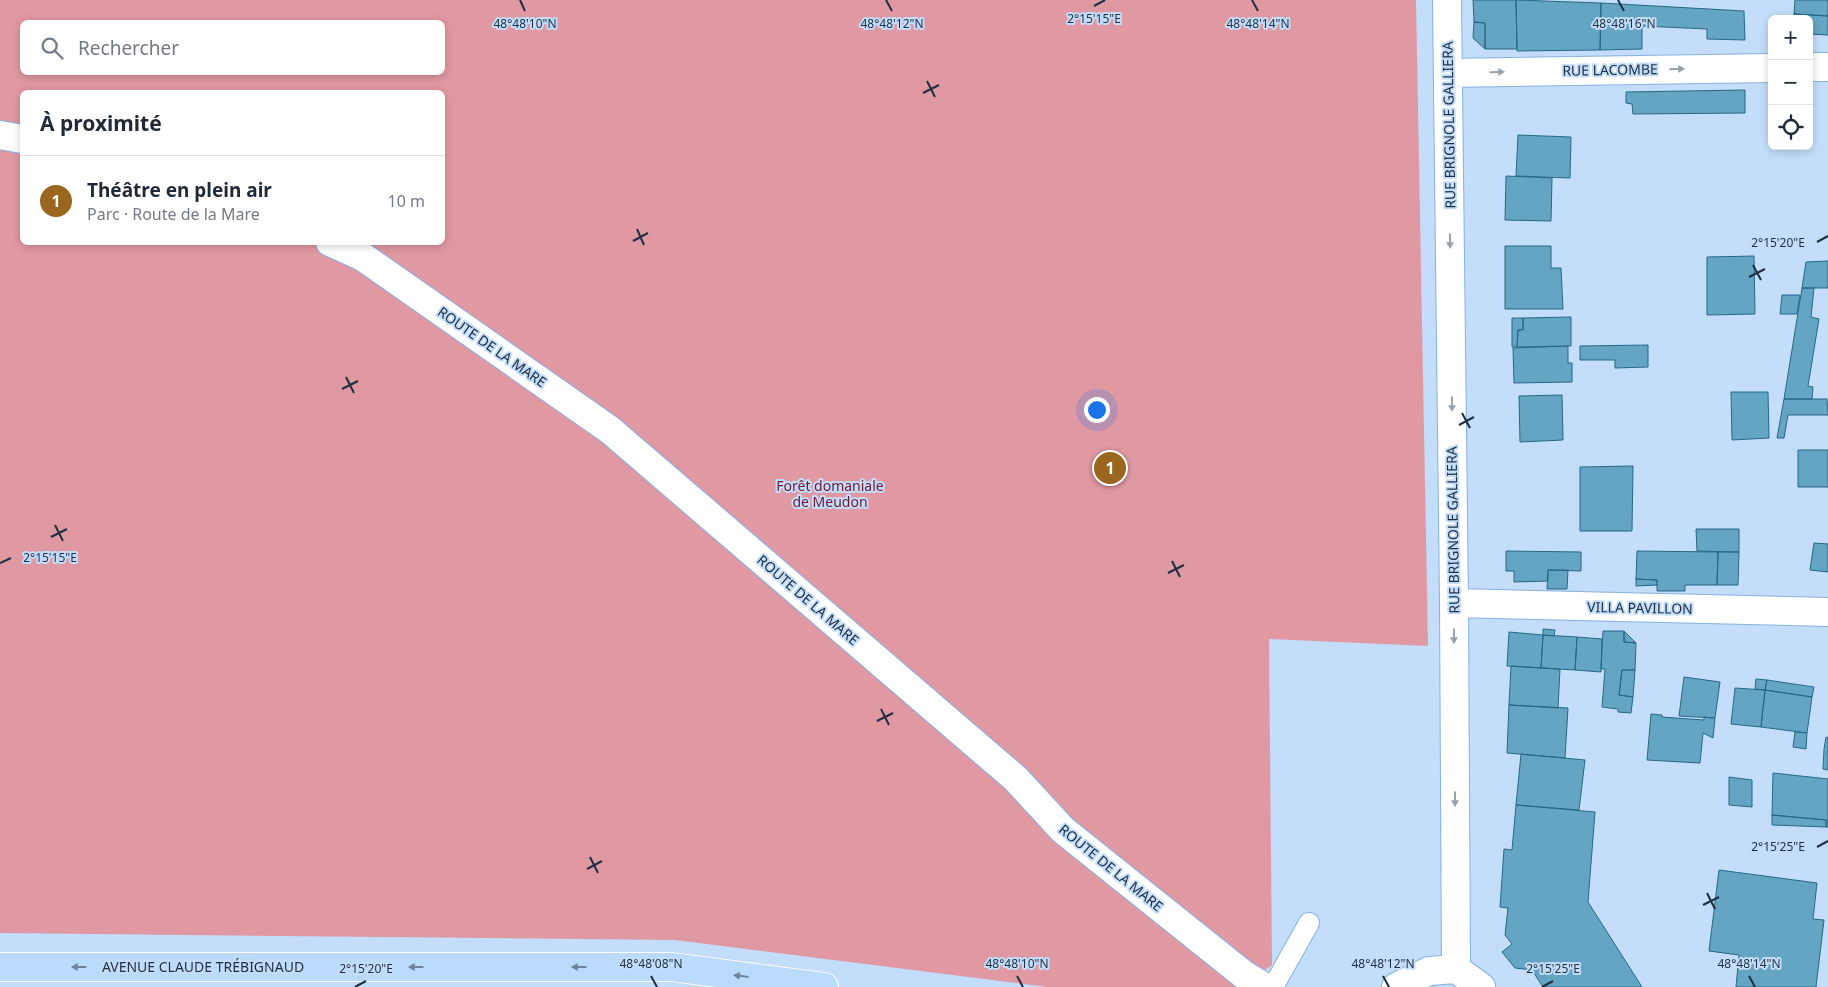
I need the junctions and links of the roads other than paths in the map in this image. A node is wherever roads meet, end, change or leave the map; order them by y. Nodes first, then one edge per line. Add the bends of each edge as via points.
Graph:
1 (1447, 0) edge
2 (1813, 67) edge
3 (1828, 67) edge
4 (1768, 68) edge
5 (1448, 73) junction
6 (0, 135) edge
7 (20, 139) edge
8 (337, 245) edge
9 (1454, 604) junction
10 (1827, 612) dead end
11 (1309, 922) dead end
12 (0, 967) edge
13 (1456, 969) junction
14 (824, 987) edge
15 (1264, 987) edge
16 (1274, 987) edge
17 (1396, 987) edge
18 (1481, 987) edge

1 - 5 street, RUE BRIGNOLE GALLIERA
2 - 3 street
5 -> 4 street, RUE LACOMBE
5 -> 9 street, RUE BRIGNOLE GALLIERA
6 - 7 street
8 - 15 street, ROUTE DE LA MARE via 364,257 610,430 1016,779 1063,830 1243,974
9 - 10 street, VILLA PAVILLON
9 -> 13 street, RUE BRIGNOLE GALLIERA
11 - 16 lane
14 -> 12 main road, AVENUE CLAUDE TRÉBIGNAUD via 672,968
13 - 17 street via 1429,971
13 - 18 street

